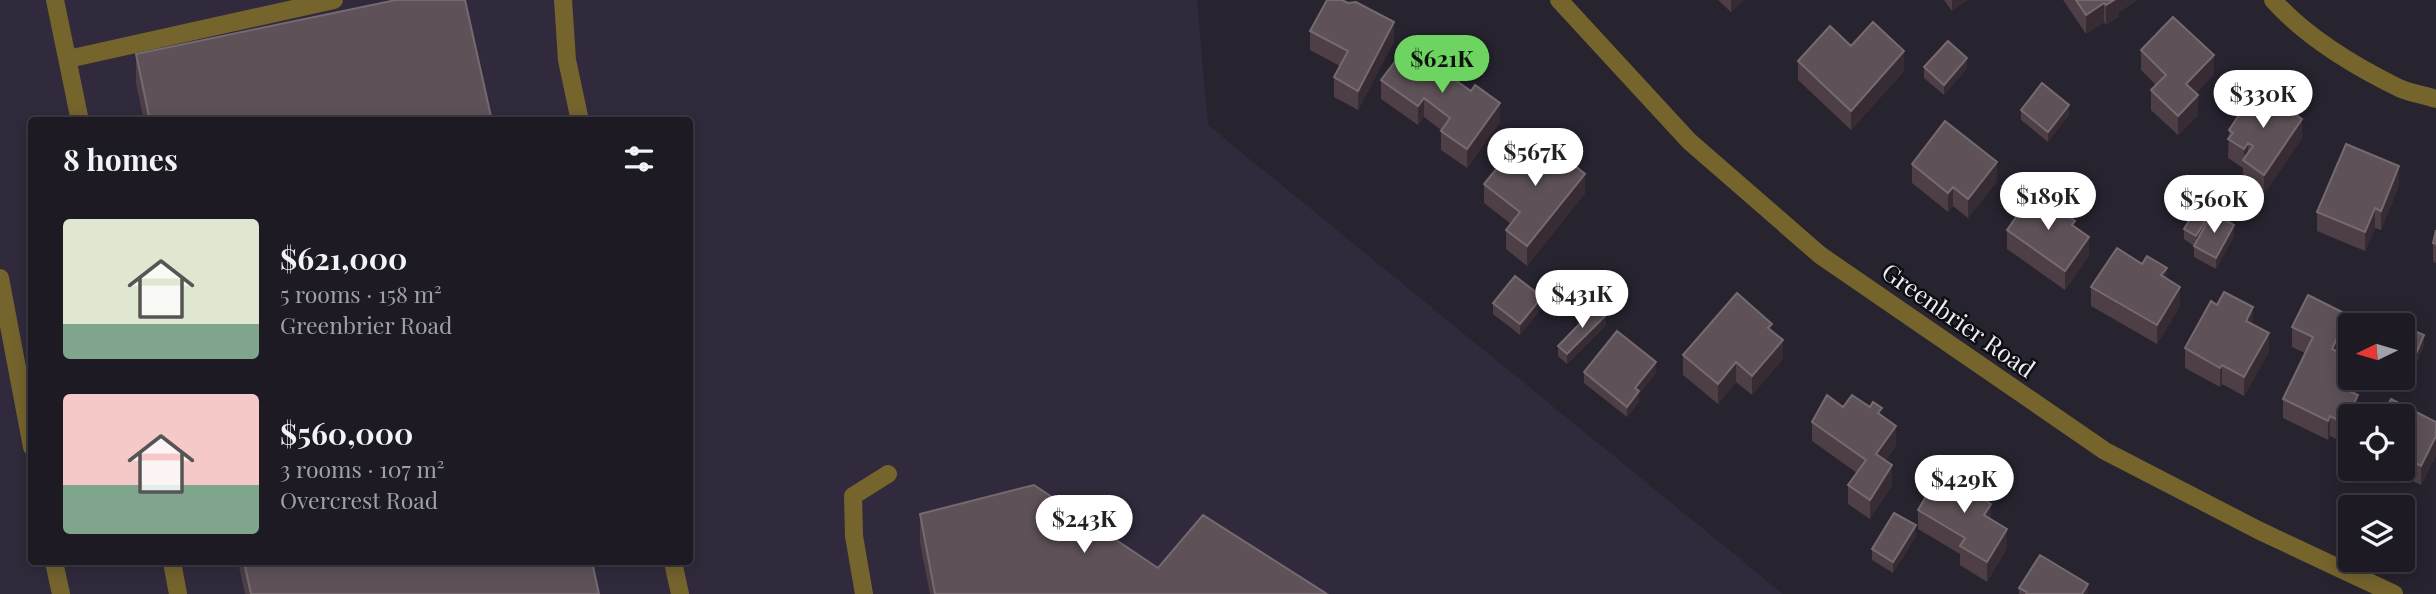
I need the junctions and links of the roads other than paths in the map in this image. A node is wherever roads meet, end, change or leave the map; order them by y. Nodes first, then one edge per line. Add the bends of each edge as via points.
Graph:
1 (55, 0) edge
2 (334, 0) edge
3 (563, 0) edge
4 (1559, 0) edge
5 (2273, 0) edge
6 (68, 59) junction
7 (2436, 99) edge
8 (79, 117) edge
9 (579, 117) edge
10 (0, 278) edge
11 (24, 372) edge
12 (28, 410) edge
13 (888, 474) dead end
14 (55, 565) edge
15 (173, 565) edge
16 (674, 565) edge
17 (61, 594) edge
18 (178, 594) edge
19 (680, 594) edge
20 (864, 594) edge
21 (2394, 594) edge

1 - 6 street
2 - 6 street
3 - 9 street via 567,60
4 - 21 street, Greenbrier Road via 1689,141 1820,255 2105,451
5 - 7 street via 2340,55 2401,89
6 - 8 street
10 - 11 street
11 - 12 street
13 - 20 street via 853,496
14 - 17 street
15 - 18 street
16 - 19 street

